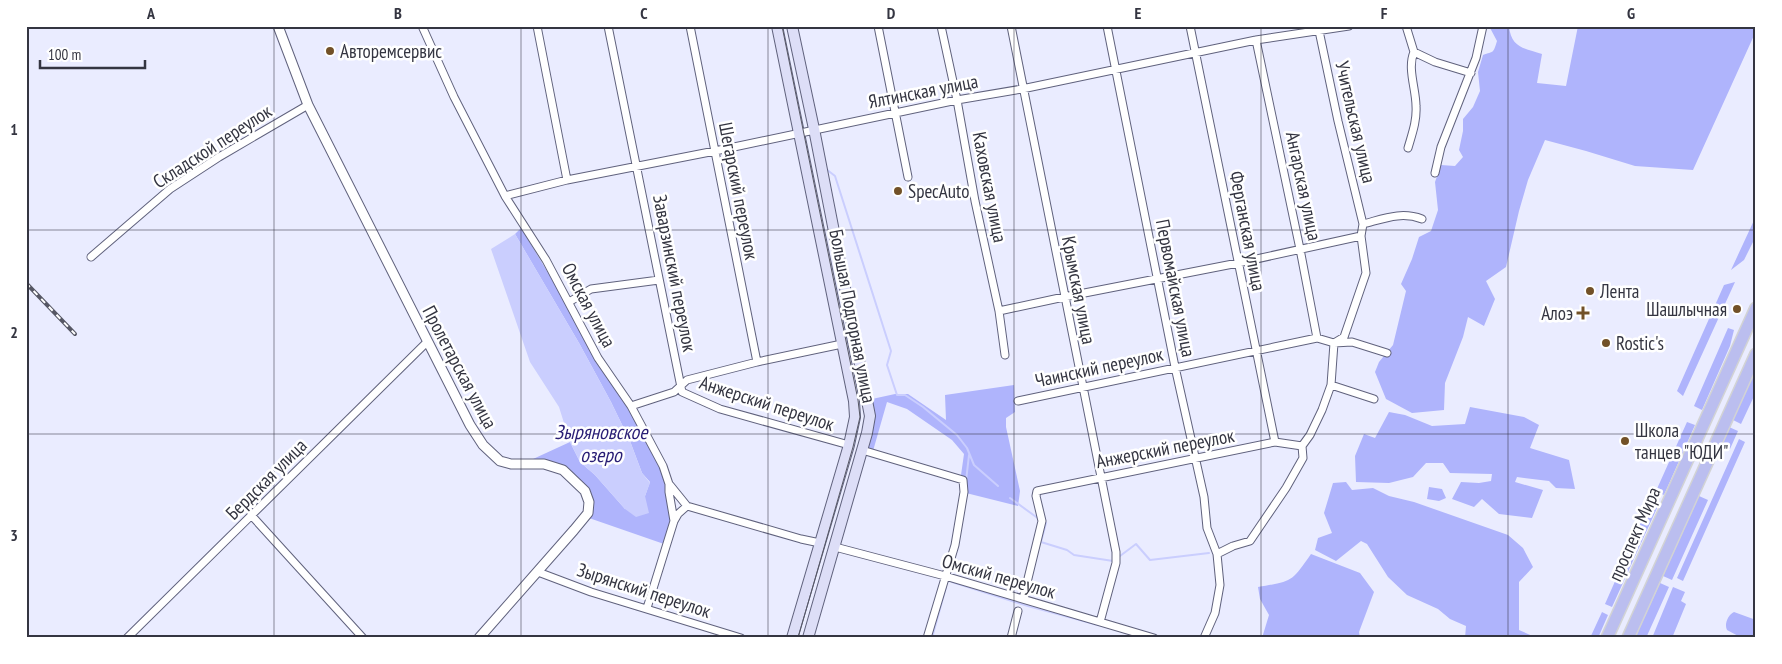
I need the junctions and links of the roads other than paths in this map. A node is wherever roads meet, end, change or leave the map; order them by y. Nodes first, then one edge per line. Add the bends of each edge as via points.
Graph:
1 (278, 26) edge
2 (422, 26) edge
3 (537, 26) edge
4 (608, 26) edge
5 (690, 26) edge
6 (778, 26) edge
7 (792, 26) edge
8 (878, 26) edge
9 (941, 26) edge
10 (1011, 26) edge
11 (1107, 26) edge
12 (1190, 26) edge
13 (1349, 26) edge
14 (1406, 26) edge
15 (1483, 26) edge
16 (1318, 29) edge
17 (1256, 40) junction
18 (1414, 52) junction
19 (1196, 53) junction
20 (1116, 69) junction
21 (1471, 73) junction
22 (1022, 88) junction
23 (958, 100) junction
24 (308, 105) junction
25 (896, 113) junction
26 (814, 129) junction
27 (799, 132) junction
28 (1408, 148) dead end
29 (715, 151) junction
30 (638, 167) junction
31 (1435, 173) dead end
32 (908, 177) dead end
33 (568, 180) junction
34 (505, 196) junction
35 (1422, 219) dead end
36 (1363, 224) junction
37 (1362, 236) junction
38 (1300, 249) junction
39 (91, 257) dead end
40 (1238, 263) junction
41 (1158, 279) junction
42 (659, 280) junction
43 (1064, 297) junction
44 (569, 302) junction
45 (1756, 308) edge
46 (999, 311) junction
47 (1317, 338) junction
48 (427, 342) junction
49 (1334, 343) junction
50 (842, 344) junction
51 (1256, 350) junction
52 (1387, 353) dead end
53 (1756, 354) edge
54 (1005, 355) dead end
55 (757, 362) junction
56 (1175, 367) junction
57 (1331, 385) junction
58 (681, 386) junction
59 (1082, 387) junction
60 (1374, 399) dead end
61 (1018, 401) dead end
62 (631, 406) junction
63 (1705, 421) junction
64 (1722, 429) junction
65 (1275, 442) junction
66 (849, 446) junction
67 (1302, 446) junction
68 (862, 450) junction
69 (1195, 459) junction
70 (1100, 477) junction
71 (670, 484) junction
72 (687, 506) junction
73 (252, 516) junction
74 (674, 521) junction
75 (820, 543) junction
76 (835, 547) junction
77 (1217, 554) junction
78 (1638, 569) junction
79 (538, 572) junction
80 (945, 576) junction
81 (1657, 577) junction
82 (1023, 599) junction
83 (647, 608) junction
84 (1018, 611) dead end
85 (1100, 622) junction
86 (128, 638) edge
87 (363, 638) edge
88 (478, 638) edge
89 (741, 638) edge
90 (792, 638) edge
91 (808, 638) edge
92 (927, 638) edge
93 (1011, 638) edge
94 (1154, 638) edge
95 (1204, 638) edge
96 (1607, 638) edge
97 (1628, 638) edge

1 - 24 street, Пролетарская улица
2 - 34 street, Омская улица
3 - 33 street
4 - 30 street, Заварзинский переулок
5 - 29 street, Шегарский переулок
6 - 27 main road, Большая Подгорная улица
7 - 26 main road, Большая Подгорная улица
8 - 25 street
9 - 23 street, Каховская улица
10 - 22 street, Крымская улица
11 - 20 street, Первомайская улица
12 - 19 street, Ферганская улица
13 - 16 street, Ялтинская улица
14 - 18 street
15 - 21 street
16 - 17 street, Ялтинская улица
16 - 36 street, Учительская улица
17 - 19 street, Ялтинская улица
17 - 38 street, Ангарская улица
18 - 21 street
18 - 28 street via 1411,59 1416,121
19 - 20 street, Ялтинская улица
19 - 40 street, Ферганская улица
20 - 22 street, Ялтинская улица
20 - 41 street, Первомайская улица
21 - 31 street via 1441,147
22 - 23 street, Ялтинская улица
22 - 43 street, Крымская улица
23 - 25 street, Ялтинская улица
23 - 46 street, Каховская улица via 975,201
24 - 39 street, Складской переулок via 170,189
24 - 48 street, Пролетарская улица
25 - 26 street, Ялтинская улица
25 - 32 street
26 - 27 street, Ялтинская улица
26 - 68 main road, Большая Подгорная улица via 870,416
27 - 29 street, Ялтинская улица
27 - 50 main road, Большая Подгорная улица
29 - 30 street, Ялтинская улица
29 - 55 street, Шегарский переулок
30 - 33 street, Ялтинская улица
30 - 42 street, Заварзинский переулок
33 - 34 street, Ялтинская улица
34 - 44 street, Омская улица
35 - 36 street via 1397,215
36 - 37 street, Учительская улица
37 - 38 street
37 - 49 street, Учительская улица via 1366,273 1344,337
38 - 40 street
38 - 47 street, Ангарская улица
40 - 41 street
40 - 51 street, Ферганская улица
41 - 43 street
41 - 56 street, Первомайская улица
42 - 44 street via 591,289
42 - 58 street, Заварзинский переулок
43 - 46 street
43 - 59 street, Крымская улица
44 - 62 street, Омская улица via 598,358
45 - 63 main road, проспект Мира
46 - 54 street, Каховская улица
47 - 49 street, Чаинский переулок
47 - 51 street, Чаинский переулок
48 - 73 street, Бердская улица
48 - 79 street, Пролетарская улица via 470,425 489,453 511,464 544,464 562,470 585,492 588,512
49 - 52 street, Чаинский переулок via 1352,342
49 - 57 street
50 - 55 street
50 - 66 main road, Большая Подгорная улица via 854,401 855,417
51 - 56 street, Чаинский переулок
51 - 65 street, Ферганская улица
53 - 64 main road, проспект Мира
55 - 58 street via 687,380
56 - 59 street, Чаинский переулок
56 - 69 street, Первомайская улица
57 - 60 street
57 - 67 street
58 - 62 street via 674,392
58 - 66 street, Анжерский переулок via 682,392 720,409
59 - 61 street, Чаинский переулок
59 - 70 street, Крымская улица
62 - 71 street, Омская улица
63 - 64 main road
63 - 78 main road, проспект Мира
64 - 81 main road, проспект Мира
65 - 67 street, Анжерский переулок
65 - 69 street, Анжерский переулок
66 - 75 main road, Большая Подгорная улица
67 - 77 street via 1303,458 1250,540
68 - 76 main road, Большая Подгорная улица
68 - 80 street via 963,480 955,545
69 - 70 street, Анжерский переулок
69 - 77 street, Первомайская улица via 1208,528
70 - 82 street, Анжерский переулок via 1036,493 1042,521
70 - 85 street, Крымская улица via 1116,552
71 - 72 street
71 - 74 street, Омская улица
72 - 74 street
72 - 75 street
73 - 86 street, Бердская улица
73 - 87 street
74 - 83 street, Омская улица
75 - 90 main road, Большая Подгорная улица
76 - 80 street, Омский переулок
76 - 91 main road, Большая Подгорная улица
77 - 95 street, Первомайская улица via 1220,585 1215,613
78 - 81 main road
78 - 96 main road, проспект Мира
79 - 83 street, Зырянский переулок
79 - 88 street, Пролетарская улица
80 - 82 street, Омский переулок
80 - 92 street
81 - 97 main road, проспект Мира
82 - 85 street, Омский переулок
83 - 89 street, Зырянский переулок
84 - 93 street
85 - 94 street, Омский переулок

